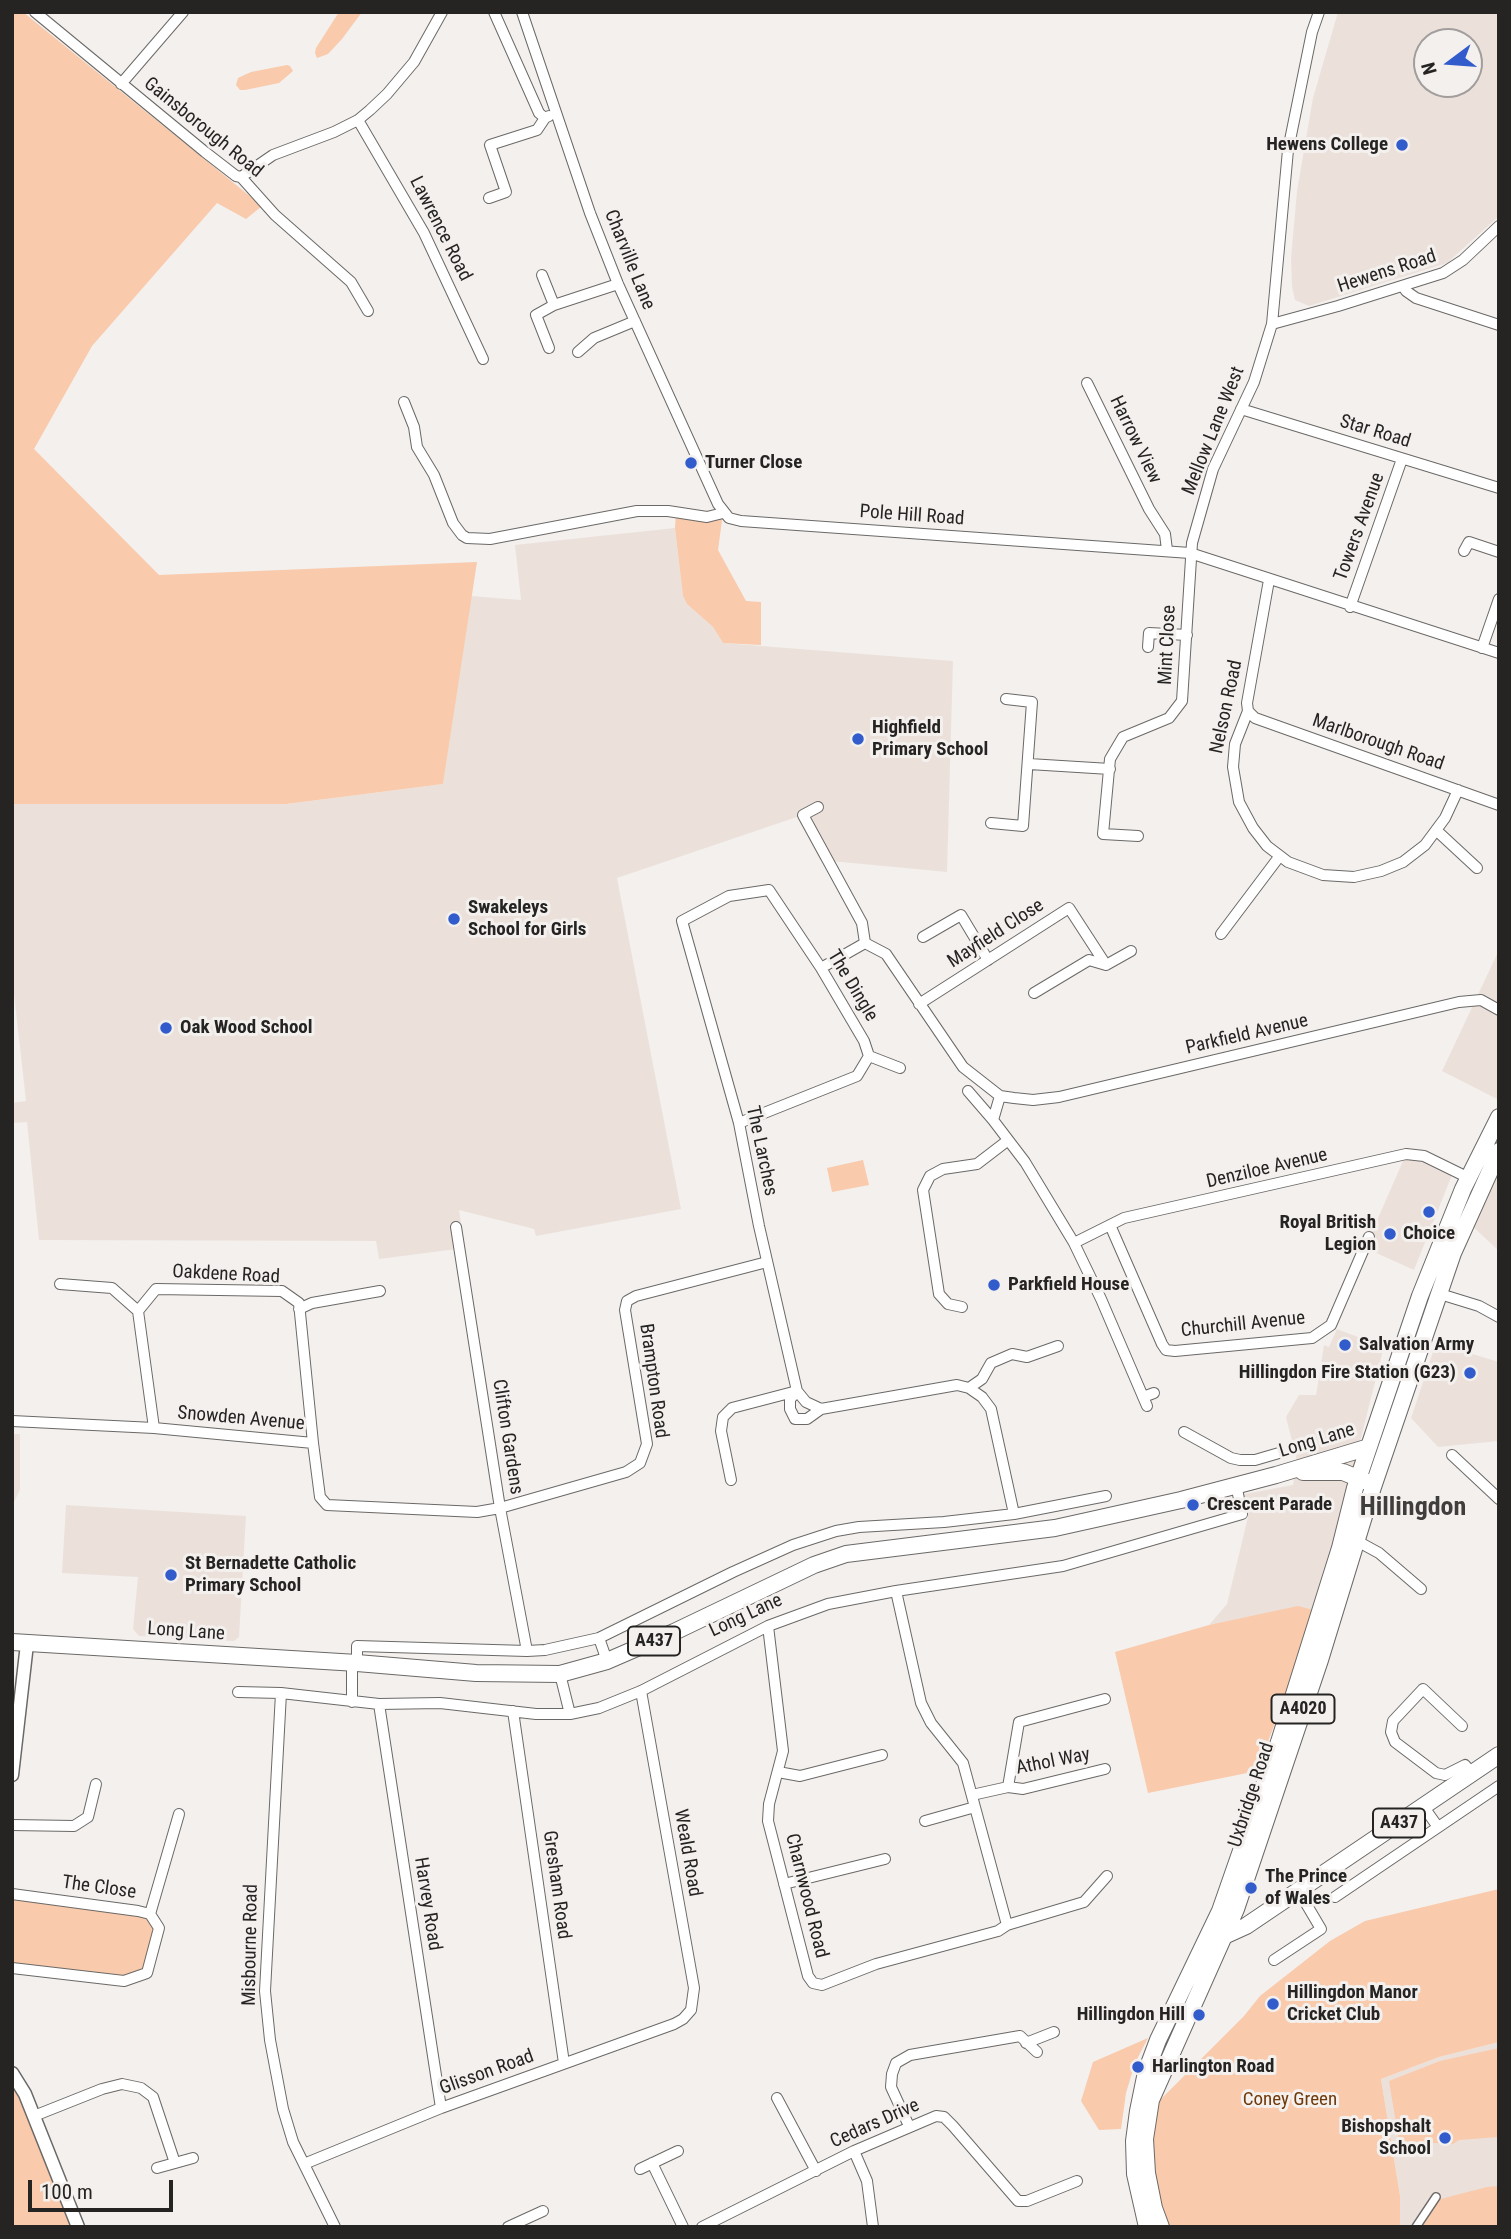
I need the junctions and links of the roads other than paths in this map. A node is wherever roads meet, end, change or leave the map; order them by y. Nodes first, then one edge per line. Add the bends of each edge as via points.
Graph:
1 (35, 12) edge
2 (183, 12) edge
3 (442, 12) edge
4 (494, 12) edge
5 (522, 12) edge
6 (1319, 12) edge
7 (121, 84) junction
8 (557, 114) junction
9 (545, 118) junction
10 (358, 120) junction
11 (241, 177) junction
12 (489, 198) dead end
13 (1499, 226) edge
14 (542, 275) dead end
15 (618, 284) junction
16 (1403, 286) junction
17 (554, 305) junction
18 (368, 311) dead end
19 (635, 321) junction
20 (1272, 324) junction
21 (1499, 325) edge
22 (549, 348) dead end
23 (578, 352) dead end
24 (483, 359) dead end
25 (1087, 383) dead end
26 (404, 402) dead end
27 (1241, 409) junction
28 (1402, 459) junction
29 (1499, 488) edge
30 (723, 513) junction
31 (1167, 550) junction
32 (1464, 551) dead end
33 (1499, 552) edge
34 (1191, 553) junction
35 (1269, 580) junction
36 (1499, 599) edge
37 (1350, 607) junction
38 (1187, 635) junction
39 (1148, 648) dead end
40 (1482, 648) junction
41 (1499, 653) edge
42 (1006, 699) dead end
43 (1248, 711) junction
44 (1028, 764) junction
45 (1110, 769) junction
46 (1458, 790) junction
47 (1499, 805) edge
48 (818, 807) dead end
49 (991, 823) dead end
50 (1436, 830) junction
51 (1138, 836) dead end
52 (1279, 857) junction
53 (1477, 869) dead end
54 (682, 921) joint
55 (1221, 934) dead end
56 (923, 937) dead end
57 (865, 943) junction
58 (1131, 951) dead end
59 (988, 960) junction
60 (1106, 965) junction
61 (821, 968) junction
62 (1034, 993) dead end
63 (919, 1004) junction
64 (1499, 1010) edge
65 (869, 1056) junction
66 (900, 1068) dead end
67 (968, 1091) dead end
68 (1000, 1096) junction
69 (1499, 1116) edge
70 (993, 1120) junction
71 (739, 1123) junction
72 (1007, 1141) junction
73 (1499, 1151) edge
74 (1468, 1177) junction
75 (1481, 1190) junction
76 (1110, 1225) junction
77 (456, 1227) dead end
78 (1368, 1237) dead end
79 (1074, 1243) junction
80 (1436, 1252) junction
81 (1453, 1253) junction
82 (767, 1262) junction
83 (61, 1284) dead end
84 (380, 1291) dead end
85 (1440, 1294) junction
86 (962, 1307) dead end
87 (299, 1309) junction
88 (138, 1311) junction
89 (1499, 1317) edge
90 (1058, 1346) dead end
91 (970, 1388) junction
92 (797, 1391) junction
93 (1154, 1392) dead end
94 (821, 1409) junction
95 (12, 1421) edge
96 (154, 1428) junction
97 (1184, 1432) dead end
98 (313, 1443) junction
99 (1369, 1447) junction
100 (1279, 1453) dead end
101 (1452, 1455) dead end
102 (1261, 1459) junction
103 (1275, 1475) junction
104 (731, 1480) dead end
105 (1236, 1485) junction
106 (1364, 1486) junction
107 (1105, 1496) dead end
108 (320, 1497) junction
109 (1498, 1497) edge
110 (309, 1503) dead end
111 (500, 1508) junction
112 (1014, 1514) junction
113 (1357, 1541) junction
114 (1421, 1589) dead end
115 (896, 1591) junction
116 (768, 1626) junction
117 (599, 1638) junction
118 (20, 1643) edge
119 (527, 1651) junction
120 (607, 1661) junction
121 (355, 1663) junction
122 (560, 1674) junction
123 (641, 1691) junction
124 (238, 1692) dead end
125 (281, 1693) junction
126 (1105, 1699) dead end
127 (352, 1702) junction
128 (379, 1704) junction
129 (513, 1711) junction
130 (570, 1714) junction
131 (1462, 1726) dead end
132 (882, 1755) dead end
133 (1499, 1755) edge
134 (1105, 1769) dead end
135 (778, 1772) junction
136 (1472, 1773) junction
137 (12, 1775) edge
138 (96, 1784) dead end
139 (1499, 1786) edge
140 (1008, 1787) junction
141 (972, 1796) junction
142 (975, 1807) junction
143 (1423, 1807) junction
144 (179, 1814) dead end
145 (925, 1821) dead end
146 (12, 1825) edge
147 (1438, 1827) junction
148 (885, 1859) dead end
149 (1107, 1876) dead end
150 (785, 1884) junction
151 (1298, 1890) junction
152 (12, 1894) edge
153 (1335, 1897) dead end
154 (1228, 1910) junction
155 (150, 1914) junction
156 (1259, 1914) junction
157 (1007, 1925) junction
158 (1224, 1936) junction
159 (1273, 1960) dead end
160 (12, 1968) edge
161 (683, 2019) joint
162 (1054, 2032) dead end
163 (1026, 2043) junction
164 (1037, 2052) dead end
165 (564, 2063) junction
166 (12, 2073) edge
167 (777, 2098) dead end
168 (441, 2108) junction
169 (34, 2116) junction
170 (909, 2126) junction
171 (678, 2151) dead end
172 (854, 2151) junction
173 (193, 2158) dead end
174 (175, 2163) junction
175 (652, 2163) junction
176 (304, 2164) junction
177 (157, 2168) dead end
178 (640, 2169) dead end
179 (816, 2171) junction
180 (1077, 2181) dead end
181 (1436, 2197) dead end
182 (543, 2211) dead end
183 (527, 2223) edge
184 (78, 2227) edge
185 (335, 2227) edge
186 (508, 2227) edge
187 (683, 2227) edge
188 (702, 2227) edge
189 (873, 2227) edge
190 (1147, 2227) edge
191 (1160, 2227) edge
192 (1416, 2227) edge

1 - 7 street, Gainsborough Road
2 - 7 street
3 - 10 street via 414,62
4 - 9 street
5 - 8 street, Charville Lane
6 - 20 street, Mellow Lane West via 1288,150
7 - 11 street, Gainsborough Road
8 - 9 street
8 - 15 street, Charville Lane
9 - 12 street via 537,130 490,145 506,192
10 - 11 street via 273,155
10 - 24 street, Lawrence Road via 424,233
11 - 18 street, Gainsborough Road via 275,215 351,282
13 - 16 street, Hewens Road via 1451,270
14 - 17 street
15 - 17 street
15 - 19 street, Charville Lane
16 - 20 street, Hewens Road
16 - 21 street via 1416,298
17 - 22 street via 536,315
19 - 23 street via 594,338
19 - 30 street, Charville Lane
20 - 27 street, Mellow Lane West
25 - 31 street, Harrow View via 1165,534
26 - 30 street, Pole Hill Road via 417,447 453,523 467,538 490,539 637,511 707,517
27 - 28 street, Star Road
27 - 34 street, Mellow Lane West via 1213,470
28 - 29 street, Star Road
28 - 37 street, Towers Avenue
30 - 31 street, Pole Hill Road via 741,521
31 - 34 street, Pole Hill Road
32 - 33 street via 1469,542
34 - 35 street, Pole Hill Road
34 - 38 street, Mint Close
35 - 37 street, Pole Hill Road
35 - 43 street, Nelson Road
36 - 40 street
37 - 40 street, Pole Hill Road
38 - 39 street via 1149,633
38 - 45 street, Mint Close via 1179,707 1163,721 1123,737
40 - 41 street, Pole Hill Road
42 - 44 street via 1032,702
43 - 46 street, Marlborough Road via 1255,718
43 - 52 street, Nelson Road via 1233,754 1235,790 1253,828
44 - 45 street
44 - 49 street via 1023,826
45 - 51 street, Mint Close via 1102,834
46 - 47 street, Marlborough Road
46 - 50 street, Nelson Road
48 - 57 street via 803,815 862,923
50 - 52 street, Nelson Road via 1403,862 1354,877 1309,872
50 - 53 street
52 - 55 street
54 - 61 street, The Dingle via 729,896 769,890
54 - 71 street, The Larches
56 - 59 street via 961,915
57 - 61 street
57 - 63 street via 886,954
58 - 60 street
59 - 60 street, Mayfield Close via 1069,908
59 - 63 street, Mayfield Close
60 - 62 street via 1089,960
61 - 65 street, The Dingle
63 - 68 street via 963,1066
64 - 68 street, Parkfield Avenue via 1481,1000 1460,1002 1059,1097
65 - 66 street
65 - 71 street via 858,1076
67 - 70 street
68 - 70 street
69 - 74 main road, Uxbridge Road / A4020
70 - 72 street
71 - 82 street, The Larches
72 - 79 street via 1025,1162
72 - 86 street via 977,1164 943,1169 930,1176 923,1190 939,1294 948,1304
73 - 75 main road, Uxbridge Road / A4020
74 - 75 street
74 - 76 street, Denziloe Avenue via 1424,1156 1406,1154
74 - 80 main road, Uxbridge Road / A4020
75 - 81 main road, Uxbridge Road / A4020
76 - 78 street, Churchill Avenue via 1166,1349 1175,1351 1312,1338 1331,1325
76 - 79 street, Denziloe Avenue
77 - 111 street, Clifton Gardens
79 - 93 street via 1145,1401
80 - 81 street
80 - 99 main road, Uxbridge Road / A4020
81 - 85 main road, Uxbridge Road / A4020
82 - 92 street, The Larches
82 - 111 street, Brampton Road via 627,1301 648,1444 640,1463 626,1472
83 - 88 street via 112,1288
84 - 87 street
85 - 89 street
85 - 106 main road, Uxbridge Road / A4020
87 - 88 street, Oakdene Road via 299,1303 282,1291 156,1289
87 - 98 street, Oakdene Road
88 - 96 street
90 - 91 street via 990,1363 982,1379
91 - 94 street, The Larches via 947,1387
91 - 112 street via 991,1409
92 - 94 street
92 - 94 street, The Larches via 790,1399 795,1419 807,1419
92 - 104 street via 732,1408 723,1417 721,1431
95 - 96 street, Snowden Avenue
96 - 98 street, Snowden Avenue
97 - 102 street via 1231,1458
98 - 108 street, Snowden Avenue
99 - 103 main road, Long Lane / A437
99 - 106 main road, Uxbridge Road / A4020
100 - 102 street
101 - 109 street
102 - 103 street
103 - 105 main road, Long Lane / A437
103 - 106 main road, Long Lane / A437
105 - 115 street, Long Lane via 1242,1514 1063,1566
105 - 120 main road, Long Lane / A437 via 1043,1531 846,1554 814,1564
106 - 113 main road, Uxbridge Road / A4020
106 - 154 main road, Uxbridge Road / A4020 via 1340,1548
107 - 112 street
108 - 110 street
108 - 111 street via 327,1505 477,1512
111 - 119 street, Clifton Gardens
112 - 117 street via 836,1531 733,1572
113 - 114 street via 1379,1553
113 - 154 main road, Uxbridge Road / A4020
115 - 116 street, Long Lane via 828,1604
115 - 141 street via 921,1703 963,1763
116 - 123 street, Long Lane
116 - 135 street, Charnwood Road via 783,1735
117 - 119 street
117 - 120 street
118 - 121 main road, Long Lane / A437
118 - 137 street
119 - 121 street via 357,1646
120 - 122 main road, Long Lane / A437
121 - 122 main road, Long Lane / A437
121 - 127 street
122 - 130 street
123 - 130 street, Long Lane
123 - 161 street, Weald Road via 694,1989 691,2010
124 - 125 street, Long Lane
125 - 127 street, Long Lane
125 - 176 street, Misbourne Road via 265,1991 283,2109
126 - 140 street, Athol Way via 1019,1722
127 - 128 street, Long Lane
128 - 129 street, Long Lane via 440,1703
128 - 168 street, Harvey Road
129 - 130 street, Long Lane
129 - 165 street, Gresham Road
131 - 136 street via 1423,1689 1393,1721 1391,1732 1395,1742 1436,1773 1465,1765
132 - 135 street via 800,1776
133 - 136 main road, A437
134 - 140 street, Athol Way via 1023,1790
135 - 150 street, Charnwood Road via 768,1821
136 - 143 main road, A437
138 - 146 street via 88,1817 74,1826
139 - 147 street
140 - 141 street, Athol Way
141 - 142 street
142 - 145 street
142 - 157 street
143 - 147 street
143 - 151 main road, A437
144 - 155 street
147 - 153 street
148 - 150 street
149 - 157 street, Charnwood Road via 1084,1902
150 - 157 street, Charnwood Road via 808,1976 822,1985
151 - 156 main road, A437
151 - 159 street via 1321,1929
152 - 155 street, The Close
154 - 156 main road
154 - 158 main road, Uxbridge Road / A4020
154 - 190 main road, Uxbridge Road / A4020 via 1158,2040 1142,2086 1134,2141
155 - 160 street, The Close via 159,1928 147,1973 124,1981
156 - 158 main road, A437
158 - 191 main road, Uxbridge Road / A4020 via 1151,2100 1146,2162
161 - 165 street, Glisson Road
162 - 163 street
163 - 164 street
163 - 170 street via 1020,2036 910,2055 896,2063 891,2087
165 - 168 street, Glisson Road
166 - 169 street
167 - 179 street
168 - 176 street, Glisson Road
169 - 174 street via 112,2086 141,2088 153,2097
169 - 184 street
170 - 172 street, Cedars Drive
170 - 180 street, Cedars Drive via 944,2117 1018,2201
171 - 175 street
172 - 179 street, Cedars Drive
172 - 189 street via 867,2181
173 - 174 street
174 - 177 street
175 - 178 street
175 - 187 street
176 - 185 street, Misbourne Road
179 - 188 street, Cedars Drive
181 - 192 street
182 - 183 street
183 - 186 street

